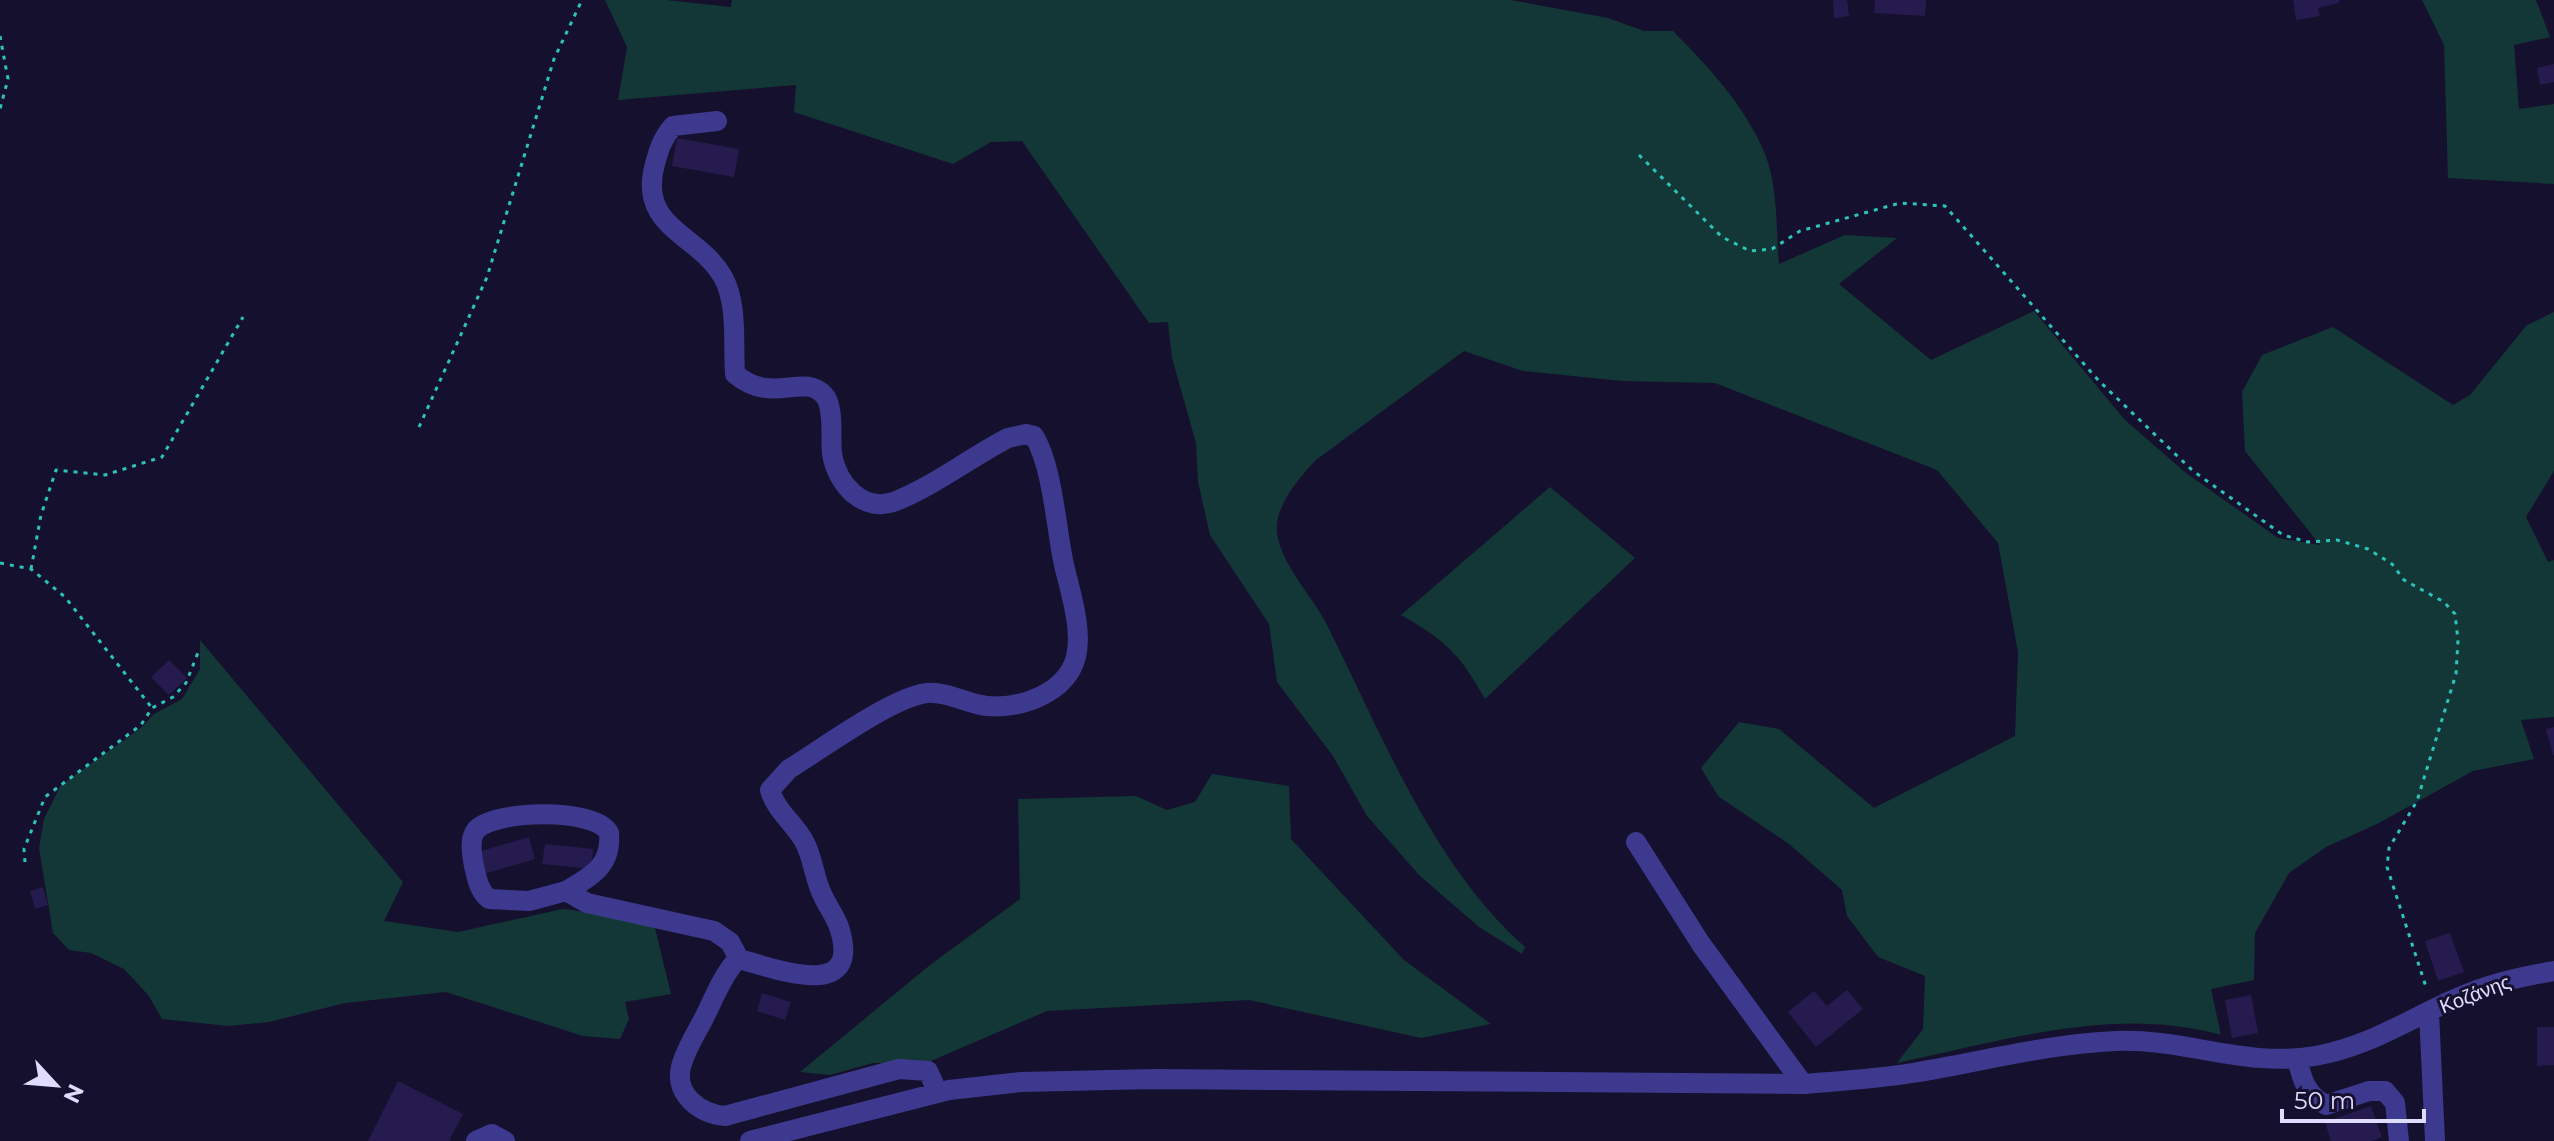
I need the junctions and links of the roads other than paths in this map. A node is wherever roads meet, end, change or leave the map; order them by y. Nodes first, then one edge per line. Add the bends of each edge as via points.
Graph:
1 (717, 121) dead end
2 (1636, 842) dead end
3 (566, 891) junction
4 (739, 959) junction
5 (2554, 971) edge
6 (2429, 1012) junction
7 (2297, 1059) junction
8 (1803, 1084) junction
9 (938, 1093) junction
10 (476, 1141) edge
11 (505, 1141) edge
12 (750, 1141) edge
13 (2399, 1141) edge
14 (2435, 1141) edge

1 - 4 street via 673,126 662,139 651,198 661,216 722,274 730,294 735,374 759,389 807,384 822,392 830,402 833,458 841,481 856,498 873,505 894,502 1008,438 1034,436 1076,622 1076,658 1042,698 985,706 928,693 896,704 776,780 770,790 774,801 807,845 821,892 838,923 840,959 833,971 815,977
2 - 8 street via 1701,944
3 - 3 street via 609,856 609,833 601,823 559,815 496,821 472,836 479,885 489,899 529,901
3 - 4 street via 587,903 714,931 730,942
4 - 9 street via 728,970 681,1067 683,1089 699,1109 735,1116 899,1069 928,1071
5 - 6 street, Κοζάνης via 2496,983
6 - 7 street via 2389,1034
6 - 14 street, Κοζάνης
7 - 8 street via 2241,1058 2165,1043 2117,1041 1879,1078
7 - 13 street via 2304,1085 2313,1099 2326,1105 2385,1091 2395,1103
8 - 9 street via 1155,1079 1021,1082
9 - 12 street
10 - 11 street via 492,1134

